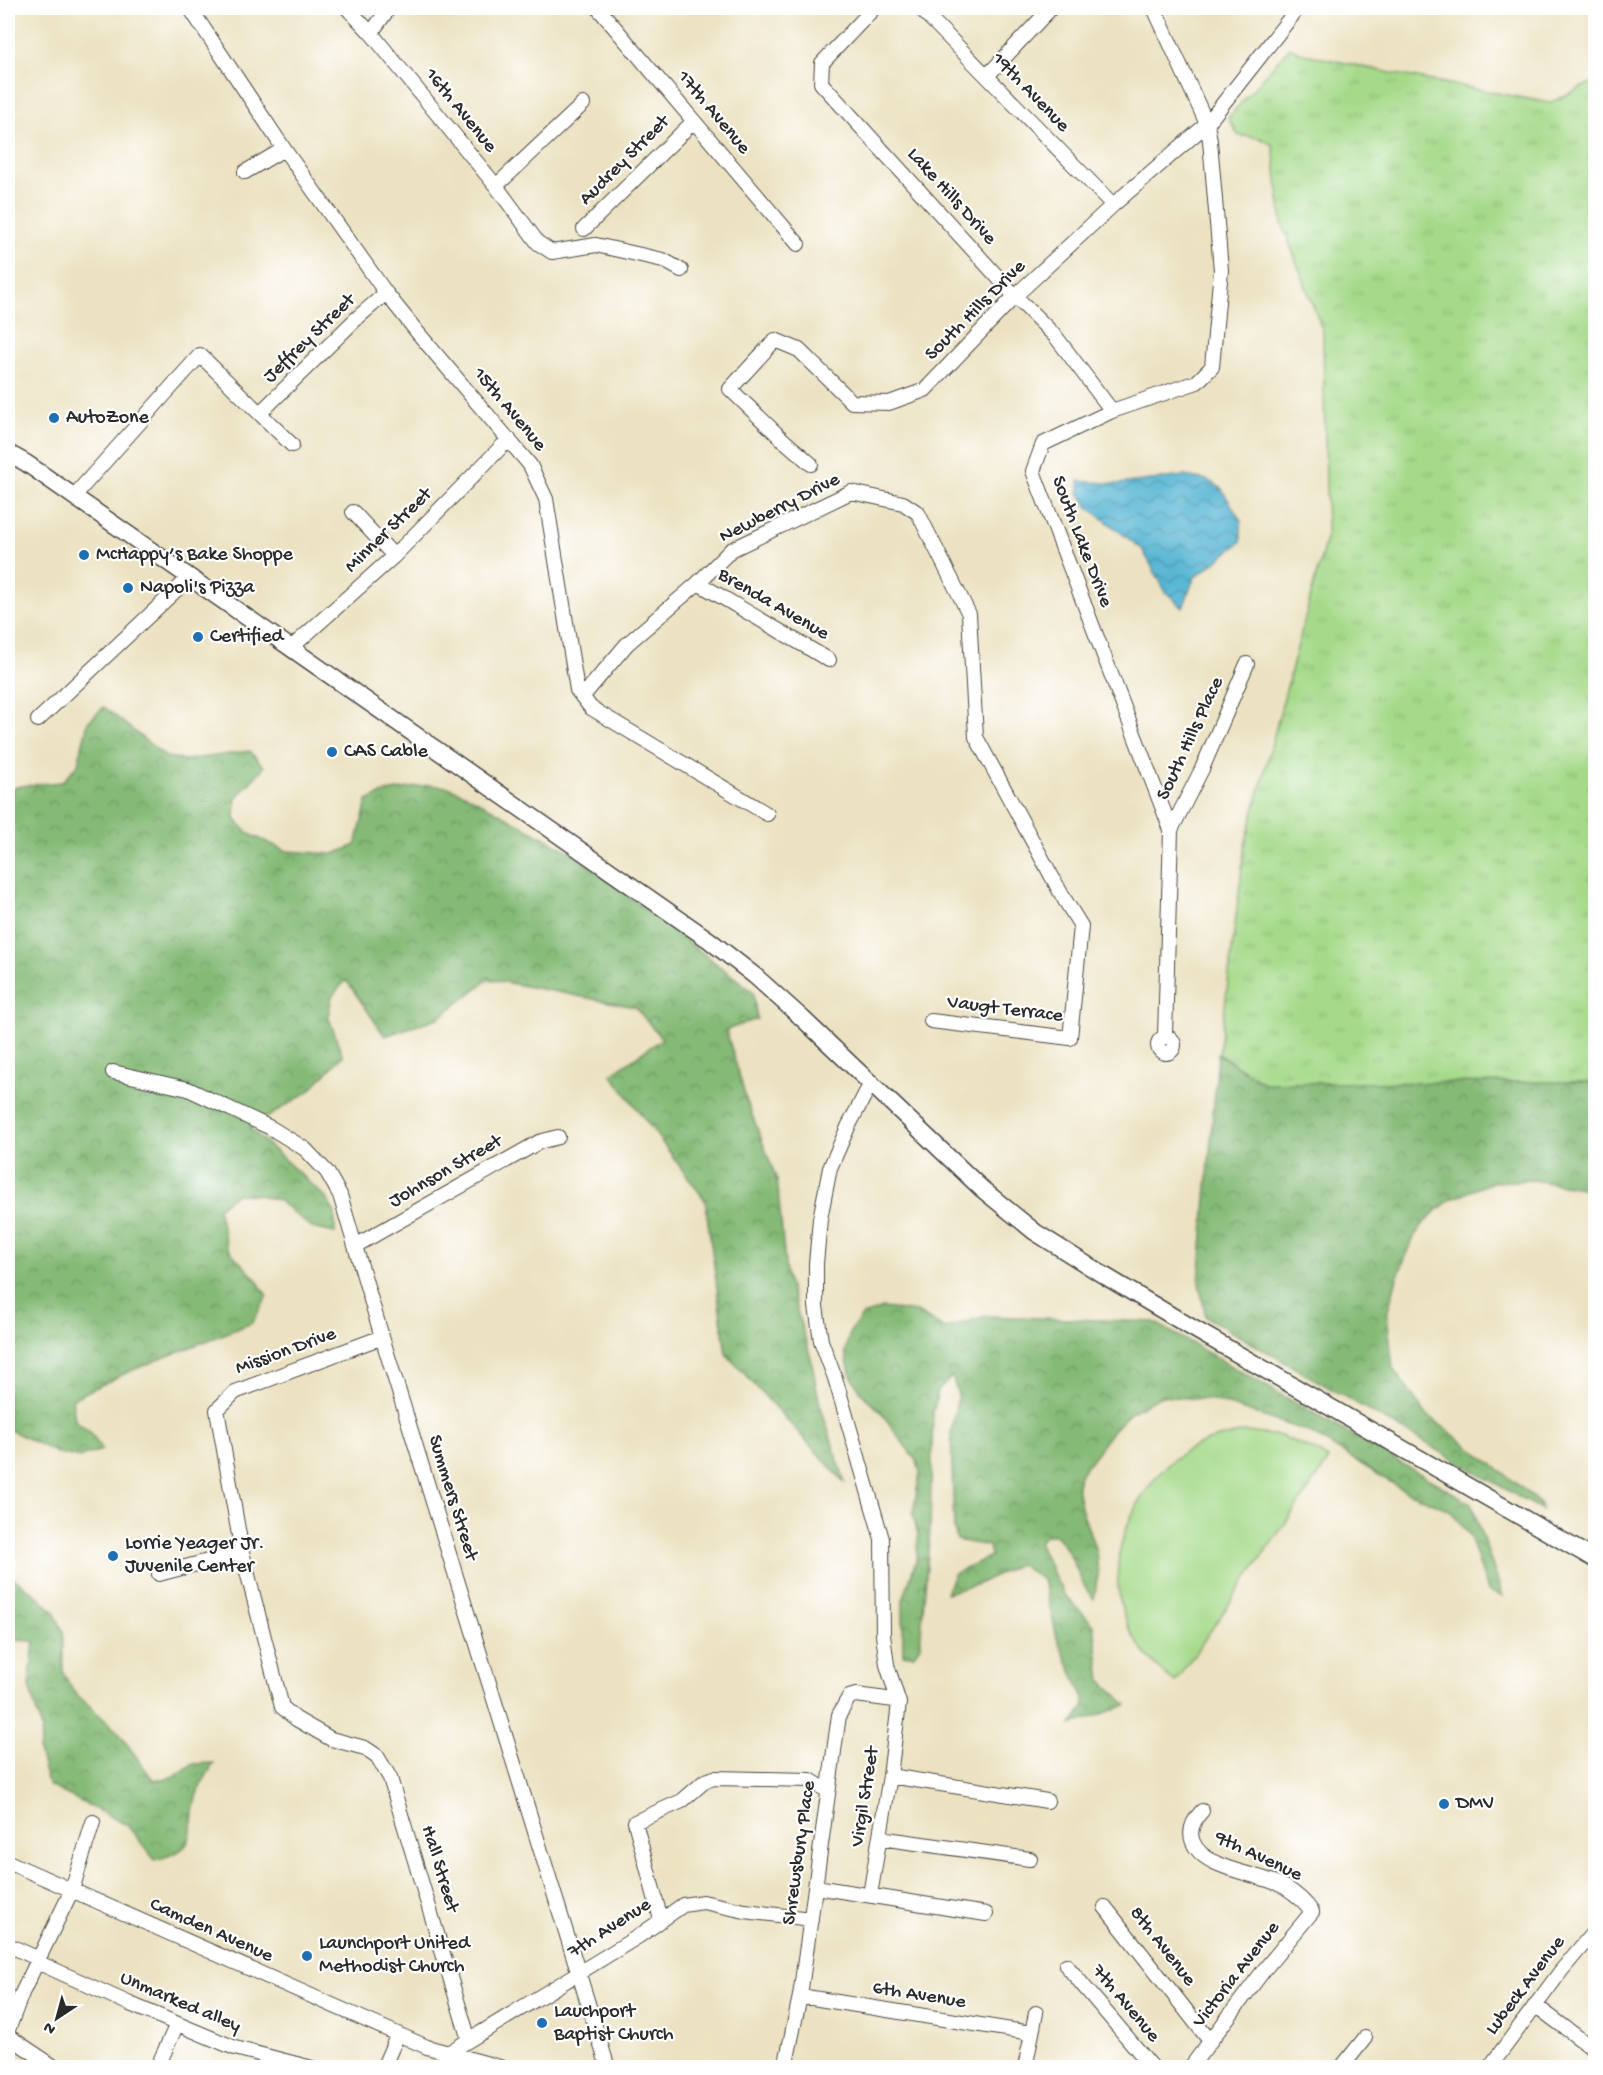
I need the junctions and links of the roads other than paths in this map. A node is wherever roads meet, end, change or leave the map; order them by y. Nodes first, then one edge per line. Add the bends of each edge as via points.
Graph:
1 (190, 8) edge
2 (347, 8) edge
3 (389, 8) edge
4 (598, 8) edge
5 (874, 8) edge
6 (920, 8) edge
7 (1051, 8) edge
8 (1154, 8) edge
9 (1298, 8) edge
10 (371, 33) junction
11 (987, 76) junction
12 (584, 104) dead end
13 (694, 121) junction
14 (1207, 124) junction
15 (284, 149) junction
16 (245, 172) dead end
17 (496, 186) junction
18 (1113, 205) junction
19 (584, 229) dead end
20 (798, 244) dead end
21 (681, 270) dead end
22 (386, 293) junction
23 (1015, 296) junction
24 (1112, 411) junction
25 (260, 413) junction
26 (509, 440) junction
27 (292, 445) dead end
28 (8, 453) edge
29 (811, 464) dead end
30 (74, 496) junction
31 (353, 512) dead end
32 (394, 556) junction
33 (190, 577) junction
34 (698, 583) junction
35 (292, 647) junction
36 (829, 660) dead end
37 (1247, 664) dead end
38 (582, 697) junction
39 (38, 720) dead end
40 (767, 814) dead end
41 (1171, 830) junction
42 (1081, 926) joint
43 (931, 1021) dead end
44 (1165, 1036) dead end
45 (113, 1072) dead end
46 (871, 1083) junction
47 (558, 1137) dead end
48 (355, 1246) junction
49 (381, 1337) junction
50 (1576, 1548) junction
51 (242, 1552) junction
52 (1596, 1558) edge
53 (1596, 1569) edge
54 (159, 1574) dead end
55 (899, 1703) junction
56 (890, 1776) junction
57 (390, 1778) joint
58 (828, 1791) junction
59 (1047, 1801) dead end
60 (1202, 1811) dead end
61 (93, 1822) dead end
62 (880, 1838) junction
63 (1030, 1859) dead end
64 (8, 1862) edge
65 (816, 1887) junction
66 (72, 1890) junction
67 (870, 1895) junction
68 (1309, 1906) joint
69 (1105, 1907) dead end
70 (986, 1914) dead end
71 (811, 1919) junction
72 (661, 1920) junction
73 (1594, 1932) edge
74 (8, 1945) edge
75 (38, 1961) junction
76 (1066, 1965) dead end
77 (579, 1972) junction
78 (800, 1996) junction
79 (1535, 2005) junction
80 (1036, 2013) dead end
81 (177, 2024) junction
82 (8, 2030) edge
83 (1031, 2033) junction
84 (398, 2034) junction
85 (8, 2036) edge
86 (1365, 2038) dead end
87 (470, 2040) junction
88 (1210, 2041) junction
89 (1596, 2051) edge
90 (34, 2053) junction
91 (448, 2053) junction
92 (36, 2067) edge
93 (56, 2067) edge
94 (157, 2067) edge
95 (312, 2067) edge
96 (383, 2067) edge
97 (502, 2067) edge
98 (608, 2067) edge
99 (785, 2067) edge
100 (1025, 2067) edge
101 (1153, 2067) edge
102 (1190, 2067) edge
103 (1341, 2067) edge
104 (1489, 2067) edge

1 - 15 street, 15th Avenue
2 - 10 street, 16th Avenue
3 - 10 street
4 - 13 street, 17th Avenue
5 - 23 street, Lake Hills Drive via 822,63 821,82
6 - 11 street, 19th Avenue
7 - 11 street
8 - 14 street, South Lake Drive
9 - 14 street, South Hills Drive
10 - 17 street, 16th Avenue
11 - 18 street, 19th Avenue
12 - 17 street
13 - 19 street, Audrey Street
13 - 20 street, 17th Avenue
14 - 18 street, South Hills Drive
14 - 24 street, South Lake Drive via 1221,270 1212,367 1197,381
15 - 16 street
15 - 22 street, 15th Avenue
17 - 21 street, 16th Avenue via 538,243 552,252 596,245 663,260
18 - 23 street, South Hills Drive
22 - 25 street, Jeffrey Street
22 - 26 street, 15th Avenue
23 - 24 street, Lake Hills Drive via 1056,337
23 - 29 street, South Hills Drive via 925,390 889,403 852,402 799,350 775,340 730,389
24 - 41 street, South Lake Drive via 1043,444 1033,471
25 - 27 street
25 - 30 street via 200,356
26 - 32 street, Minner Street
26 - 38 street, 15th Avenue via 530,465 546,499 577,690
28 - 30 main road
30 - 33 main road
31 - 32 street
32 - 35 street, Minner Street
33 - 35 main road
33 - 39 street
34 - 36 street, Brenda Avenue
34 - 38 street, Newberry Drive via 627,644
34 - 42 street, Newberry Drive via 731,550 851,492 903,503 918,513 969,614 976,737
35 - 46 main road via 709,940 755,976
37 - 41 street, South Hills Place
38 - 40 street via 591,708
41 - 44 street, South Lake Drive
42 - 43 street, Vaugt Terrace via 1070,1038
45 - 48 street, Summers Street via 188,1089 271,1128 305,1149 327,1172 340,1195
46 - 50 main road via 982,1189 1035,1232 1189,1326
46 - 55 street via 830,1168 820,1219 816,1306 821,1341 846,1410 882,1539 883,1635
47 - 48 street, Johnson Street via 539,1142
48 - 49 street, Summers Street
49 - 51 street, Mission Drive via 235,1392 217,1410
49 - 77 street, Summers Street
50 - 52 main road
50 - 53 main road
51 - 54 street
51 - 57 street, Mission Drive via 282,1707 331,1739 365,1748 377,1756
55 - 56 street, Virgil Street
55 - 58 street, Shrewsbury Place via 849,1697 839,1714
56 - 59 street
56 - 62 street, Virgil Street
57 - 87 street, Hall Street
58 - 65 street, Shrewsbury Place
58 - 72 street via 810,1780 714,1778 682,1801 635,1822
60 - 68 street, 9th Avenue via 1190,1833 1195,1848 1218,1864 1284,1887
61 - 66 street
62 - 63 street
62 - 67 street, Virgil Street
64 - 66 street, Camden Avenue
65 - 67 street
65 - 71 street, Shrewsbury Place
66 - 75 street
66 - 84 street, Camden Avenue
67 - 70 street
68 - 88 street, Victoria Avenue via 1312,1912
69 - 88 street, 8th Avenue
71 - 72 street, 7th Avenue via 703,1902 683,1905
71 - 78 street, Shrewsbury Place
72 - 77 street, 7th Avenue
73 - 79 street, Lubeck Avenue
74 - 75 street, Unmarked alley
75 - 81 street, Unmarked alley
75 - 82 street
76 - 101 street, 7th Avenue
77 - 87 street, 7th Avenue
77 - 98 street, Summers Street
78 - 83 street, 6th Avenue
78 - 99 street, Shrewsbury Place
79 - 89 street
79 - 104 street, Lubeck Avenue
80 - 83 street
81 - 94 street
81 - 95 street, Unmarked alley via 235,2048
83 - 100 street
84 - 91 street, Camden Avenue
84 - 96 street
85 - 90 street
86 - 103 street
87 - 91 street, 7th Avenue
88 - 102 street, Victoria Avenue
90 - 92 street
90 - 93 street
91 - 97 street, Camden Avenue

